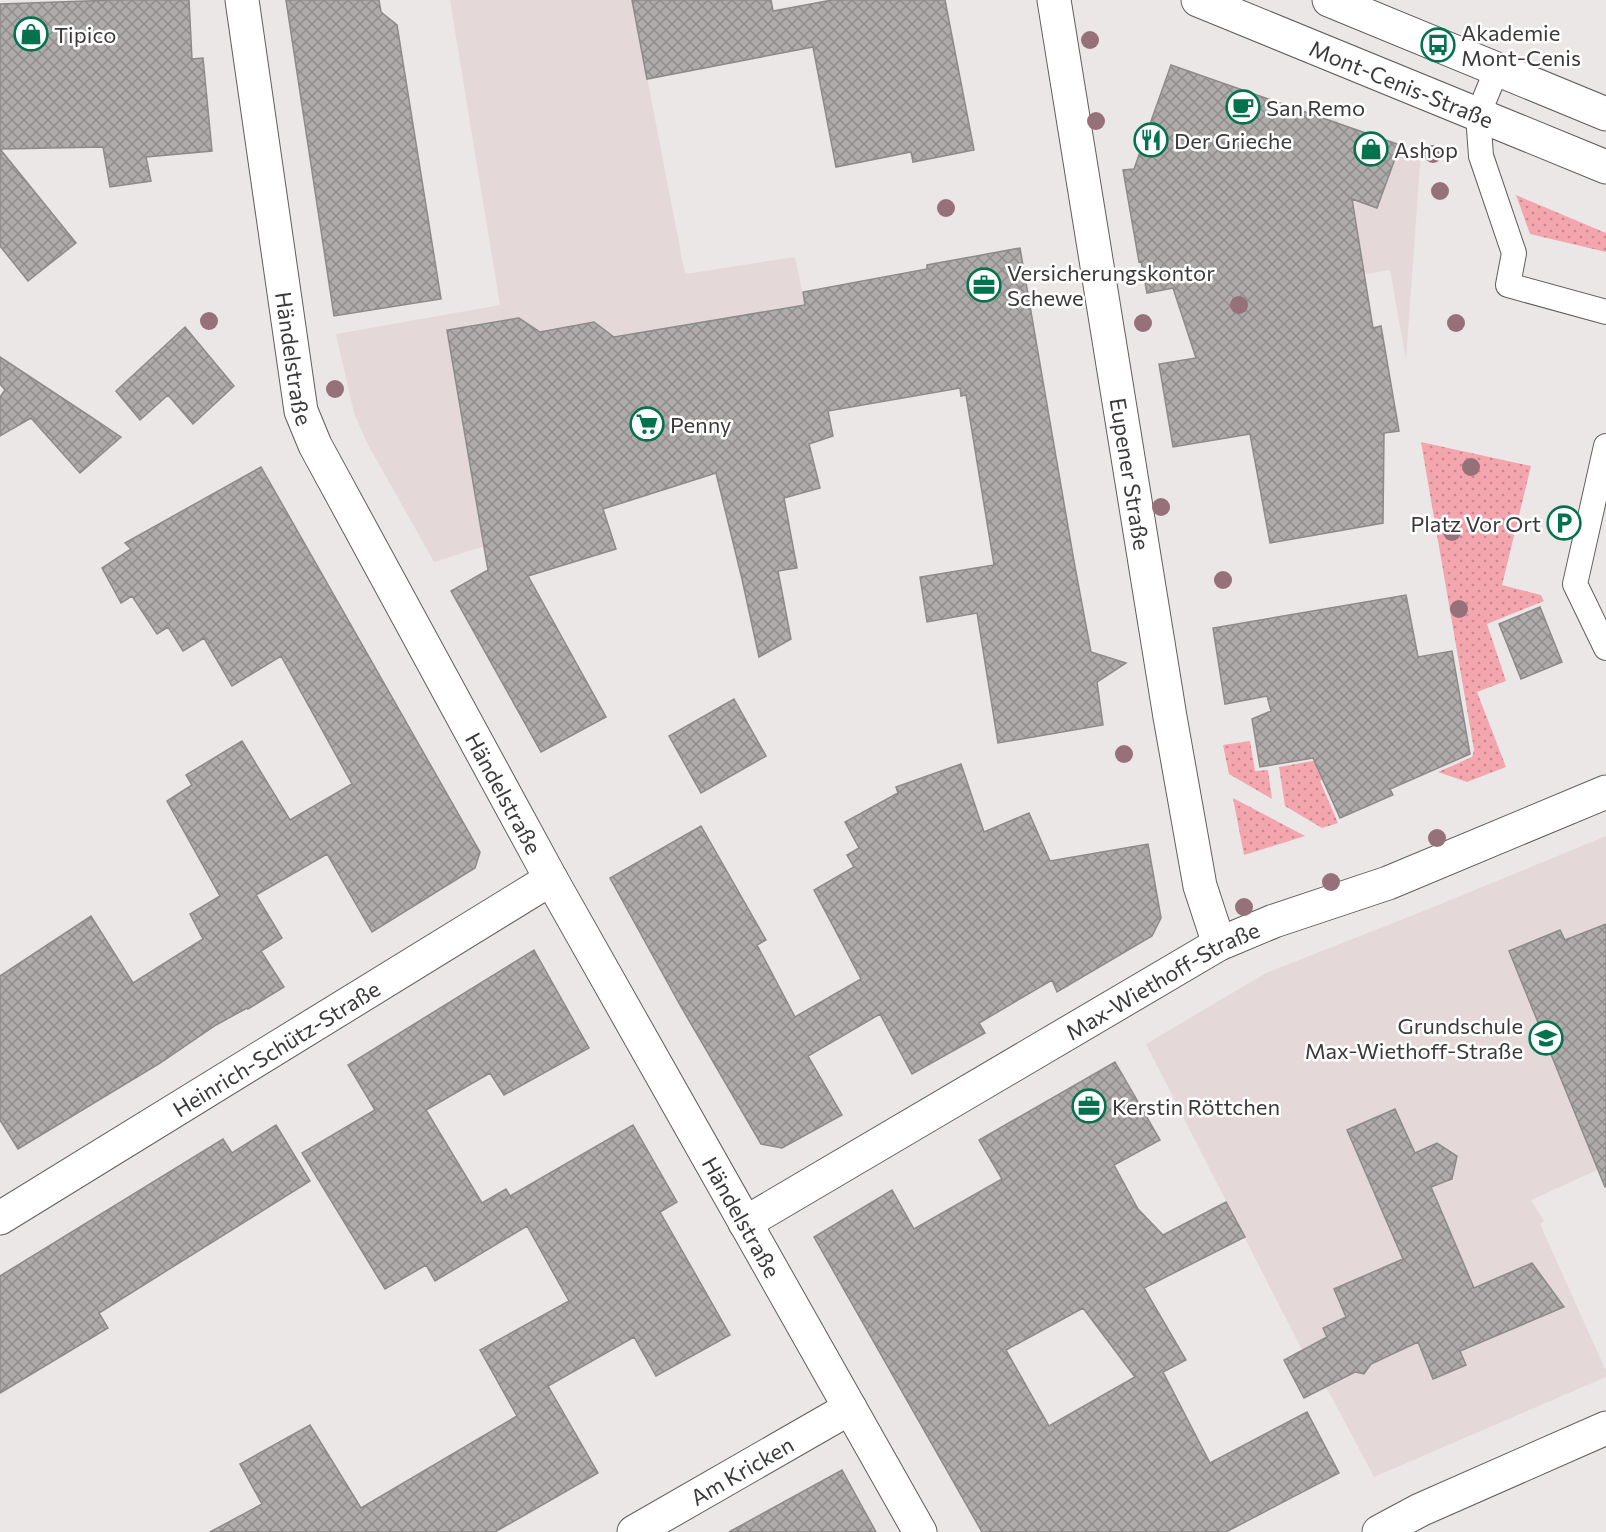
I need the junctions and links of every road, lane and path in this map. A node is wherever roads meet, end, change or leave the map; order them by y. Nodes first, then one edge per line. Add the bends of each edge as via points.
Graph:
1 (243, 0) edge
2 (1054, 0) edge
3 (1198, 0) edge
4 (1329, 0) edge
5 (1497, 69) junction
6 (1606, 114) edge
7 (1478, 115) junction
8 (1606, 168) edge
9 (1606, 312) edge
10 (1606, 446) edge
11 (1606, 648) edge
12 (1606, 792) edge
13 (551, 879) junction
14 (1220, 944) junction
15 (0, 1218) edge
16 (745, 1223) junction
17 (850, 1408) junction
18 (1606, 1428) edge
19 (634, 1532) edge
20 (920, 1532) edge
21 (1379, 1532) edge

1 - 13 street, Händelstraße via 301,411 315,445
2 - 14 street, Eupener Straße via 1170,717 1200,886
3 - 7 street, Mont-Cenis-Straße
4 - 5 street
5 - 6 street
5 - 7 lane
7 - 8 street, Mont-Cenis-Straße
7 - 9 lane via 1481,156 1514,252 1508,285
10 - 11 lane via 1575,584
12 - 14 street, Max-Wiethoff-Straße via 1388,883 1274,921
13 - 15 street, Heinrich-Schütz-Straße
13 - 16 street, Händelstraße
14 - 16 street, Max-Wiethoff-Straße
16 - 17 street, Händelstraße
17 - 19 street, Am Kricken
17 - 20 street, Händelstraße
18 - 21 street

